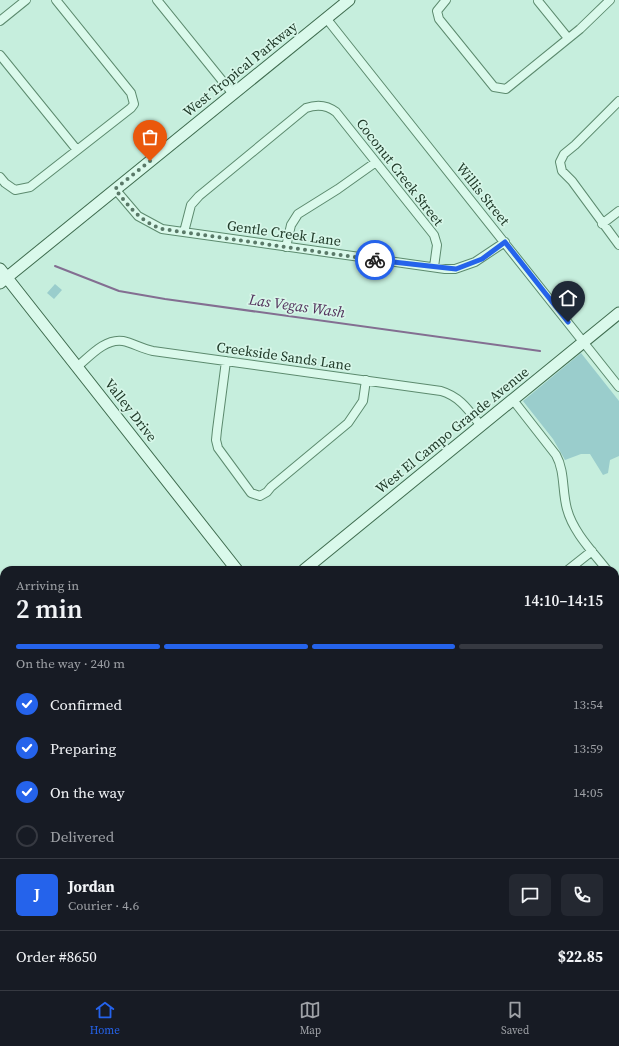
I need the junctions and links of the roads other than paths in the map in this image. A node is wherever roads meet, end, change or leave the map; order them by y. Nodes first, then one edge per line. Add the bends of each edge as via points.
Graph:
1 (26, 0) edge
2 (56, 0) edge
3 (157, 0) edge
4 (349, 0) edge
5 (446, 0) edge
6 (610, 0) edge
7 (538, 1) edge
8 (326, 18) junction
9 (0, 21) edge
10 (568, 38) junction
11 (0, 55) edge
12 (233, 94) junction
13 (619, 101) edge
14 (77, 150) junction
15 (376, 162) junction
16 (0, 177) edge
17 (115, 189) junction
18 (619, 211) edge
19 (602, 224) junction
20 (184, 232) junction
21 (505, 242) junction
22 (619, 245) edge
23 (286, 247) junction
24 (434, 267) junction
25 (2, 276) edge
26 (619, 313) edge
27 (583, 342) junction
28 (226, 361) junction
29 (77, 367) junction
30 (366, 380) junction
31 (619, 387) edge
32 (513, 400) junction
33 (481, 426) junction
34 (592, 551) junction
35 (234, 566) edge
36 (309, 566) edge
37 (573, 566) edge
38 (604, 566) edge

1 - 9 street
2 - 14 street via 131,93 134,104
3 - 12 street
4 - 8 street, West Tropical Parkway
5 - 10 street via 437,11 437,16 494,87 510,87
6 - 10 street
7 - 10 street
8 - 12 street, West Tropical Parkway
8 - 21 street, Willis Street
11 - 14 street
12 - 17 street, West Tropical Parkway
13 - 19 street via 564,154 560,162 562,171
14 - 16 street via 30,187 20,190 10,188
15 - 20 street, Coconut Creek Street via 336,112 321,106 306,108 199,196 191,205
15 - 23 street via 298,214 291,225
15 - 24 street, Coconut Creek Street via 434,235 437,245
17 - 20 street, Gentle Creek Lane via 144,221 162,229
17 - 25 street, West Tropical Parkway
18 - 19 street
19 - 22 street
20 - 23 street, Gentle Creek Lane
21 - 24 street, Gentle Creek Lane via 482,259 466,266 456,269
21 - 27 street, Willis Street
23 - 24 street, Gentle Creek Lane
25 - 29 street, Valley Drive
26 - 27 street, West El Campo Grande Avenue
27 - 31 street, Willis Street
27 - 32 street, West El Campo Grande Avenue
28 - 29 street, Creekside Sands Lane via 152,351 118,341 103,346
28 - 30 street, Creekside Sands Lane
28 - 30 street via 216,440 222,455 255,496 267,492 348,423 363,401
29 - 35 street, Valley Drive
30 - 33 street, Creekside Sands Lane via 449,393 462,402
32 - 33 street, West El Campo Grande Avenue
32 - 34 street via 558,459 567,511 574,526
33 - 36 street, West El Campo Grande Avenue
34 - 37 street
34 - 38 street

